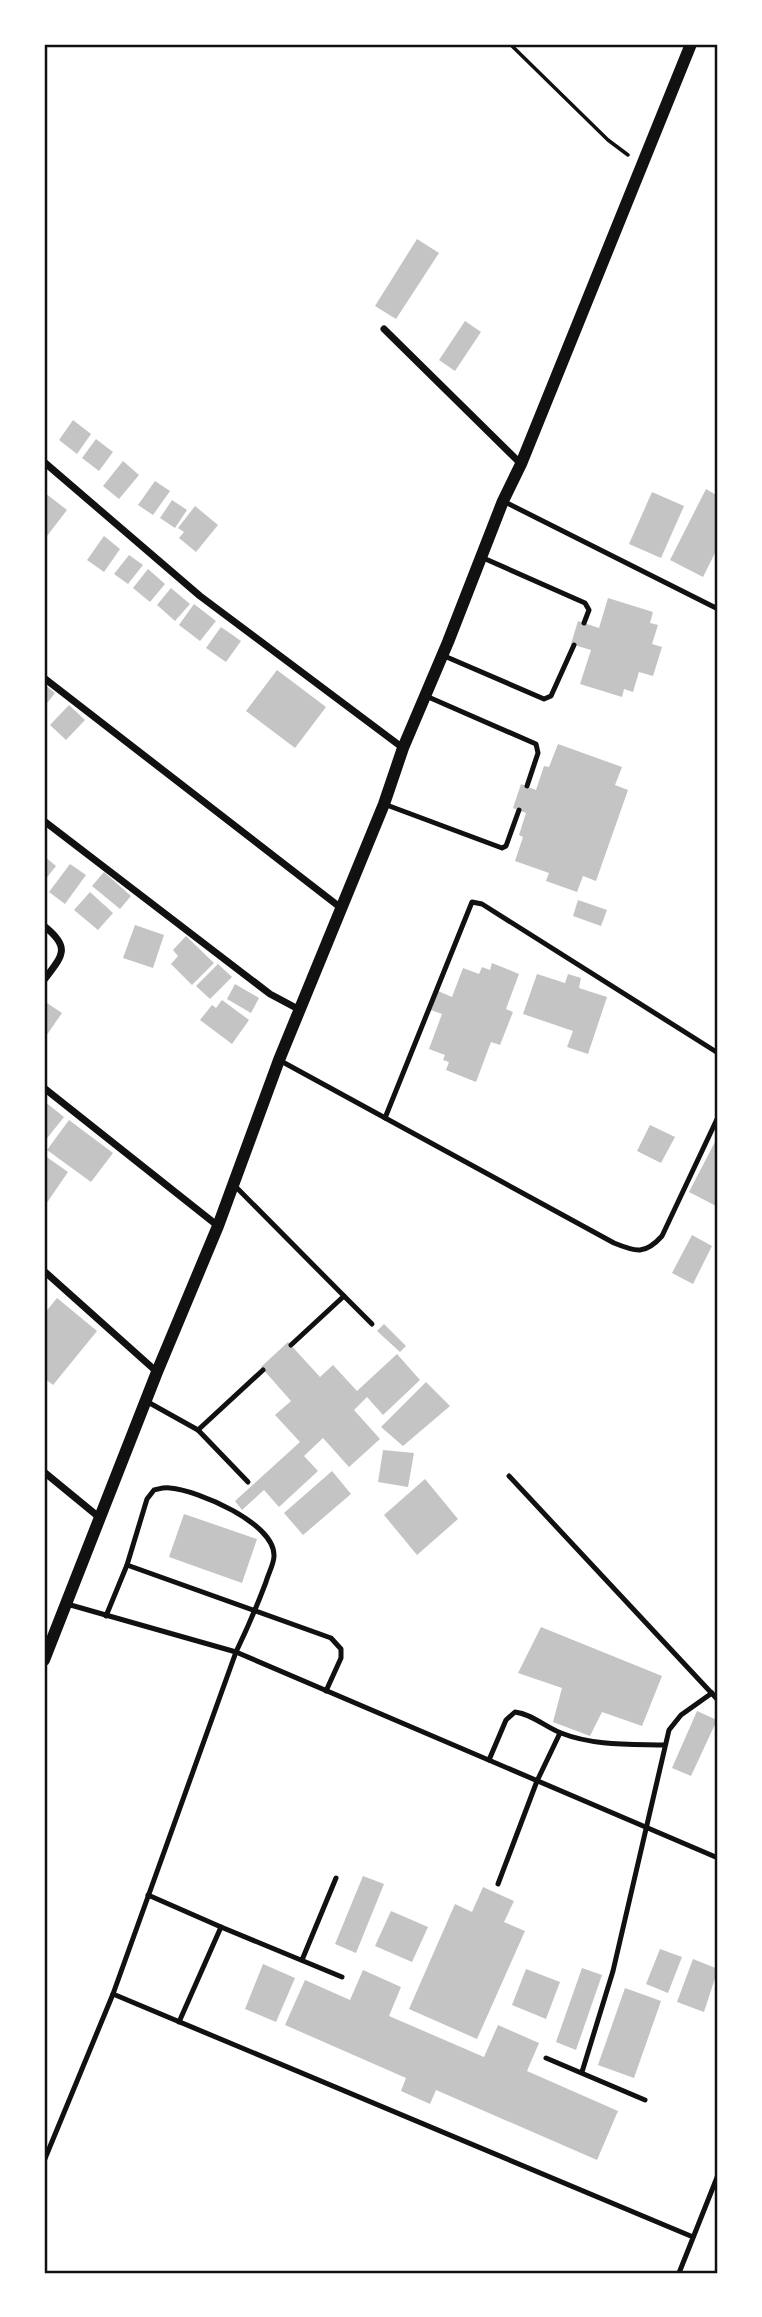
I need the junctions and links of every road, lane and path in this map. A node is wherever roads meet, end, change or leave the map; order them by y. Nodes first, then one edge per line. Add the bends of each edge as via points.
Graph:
1 (510, 44) edge
2 (691, 44) edge
3 (631, 157) dead end
4 (384, 329) dead end
5 (44, 463) edge
6 (521, 464) junction
7 (503, 501) junction
8 (481, 557) junction
9 (718, 609) edge
10 (584, 624) dead end
11 (574, 645) dead end
12 (442, 655) junction
13 (44, 678) edge
14 (425, 696) junction
15 (402, 748) junction
16 (527, 786) dead end
17 (384, 804) junction
18 (519, 810) dead end
19 (44, 821) edge
20 (341, 908) junction
21 (44, 926) edge
22 (44, 980) edge
23 (300, 1010) junction
24 (718, 1053) edge
25 (279, 1060) junction
26 (44, 1088) edge
27 (718, 1117) edge
28 (385, 1118) junction
29 (233, 1183) junction
30 (218, 1226) junction
31 (44, 1271) edge
32 (344, 1296) junction
33 (372, 1324) dead end
34 (291, 1345) dead end
35 (263, 1370) dead end
36 (157, 1372) junction
37 (146, 1401) junction
38 (198, 1430) junction
39 (44, 1472) edge
40 (509, 1476) dead end
41 (248, 1482) dead end
42 (101, 1518) junction
43 (127, 1565) junction
44 (67, 1604) junction
45 (254, 1612) junction
46 (106, 1616) junction
47 (236, 1652) junction
48 (44, 1660) edge
49 (326, 1690) junction
50 (712, 1693) junction
51 (718, 1700) edge
52 (560, 1733) junction
53 (665, 1745) junction
54 (489, 1760) junction
55 (537, 1780) junction
56 (647, 1827) junction
57 (718, 1858) edge
58 (336, 1878) dead end
59 (498, 1884) dead end
60 (148, 1895) junction
61 (221, 1927) junction
62 (302, 1960) junction
63 (342, 1977) dead end
64 (113, 1994) junction
65 (179, 2022) junction
66 (546, 2058) dead end
67 (582, 2072) junction
68 (645, 2100) dead end
69 (44, 2161) edge
70 (718, 2175) edge
71 (693, 2237) junction
72 (679, 2273) edge

1 - 3 path
2 - 6 street
4 - 6 street
5 - 15 street via 200,596
6 - 7 street
7 - 8 street
7 - 9 lane
8 - 10 lane via 582,601 589,610
8 - 12 street
11 - 12 lane via 551,696 544,699
12 - 14 street
13 - 20 street
14 - 15 street
14 - 16 lane via 536,744 538,753
15 - 17 street
17 - 18 lane via 502,848
17 - 20 street
19 - 23 street via 270,994
20 - 23 street
21 - 22 street via 61,941 62,949
23 - 25 street
24 - 28 lane via 482,904 472,902
25 - 28 lane
25 - 29 street
26 - 30 street
27 - 28 lane via 662,1236 643,1250 614,1243
29 - 30 street
29 - 32 lane
30 - 36 street
31 - 36 street
32 - 33 lane
32 - 34 lane
35 - 38 lane
36 - 37 street
37 - 38 lane
37 - 42 street
38 - 41 lane
39 - 42 street
40 - 50 lane
42 - 44 street
43 - 45 lane
43 - 45 lane via 147,1499 154,1490 172,1488 221,1503 254,1525 273,1548 274,1558
43 - 46 lane
44 - 46 lane
44 - 48 street
45 - 47 lane
45 - 49 lane via 338,1644 341,1658
46 - 47 lane
47 - 49 lane
47 - 60 lane
49 - 54 lane
50 - 51 lane
50 - 53 lane via 681,1715 669,1730
52 - 53 lane via 609,1744
52 - 54 lane via 516,1712 506,1720
52 - 55 lane
53 - 56 lane
54 - 55 lane
55 - 56 lane
55 - 59 lane
56 - 57 lane
56 - 67 lane via 613,1971
58 - 62 lane
60 - 61 lane
60 - 64 lane
61 - 62 lane
61 - 65 lane
62 - 63 lane
64 - 65 lane
64 - 69 lane
65 - 71 lane
66 - 67 lane
67 - 68 lane
70 - 71 lane
71 - 72 lane

